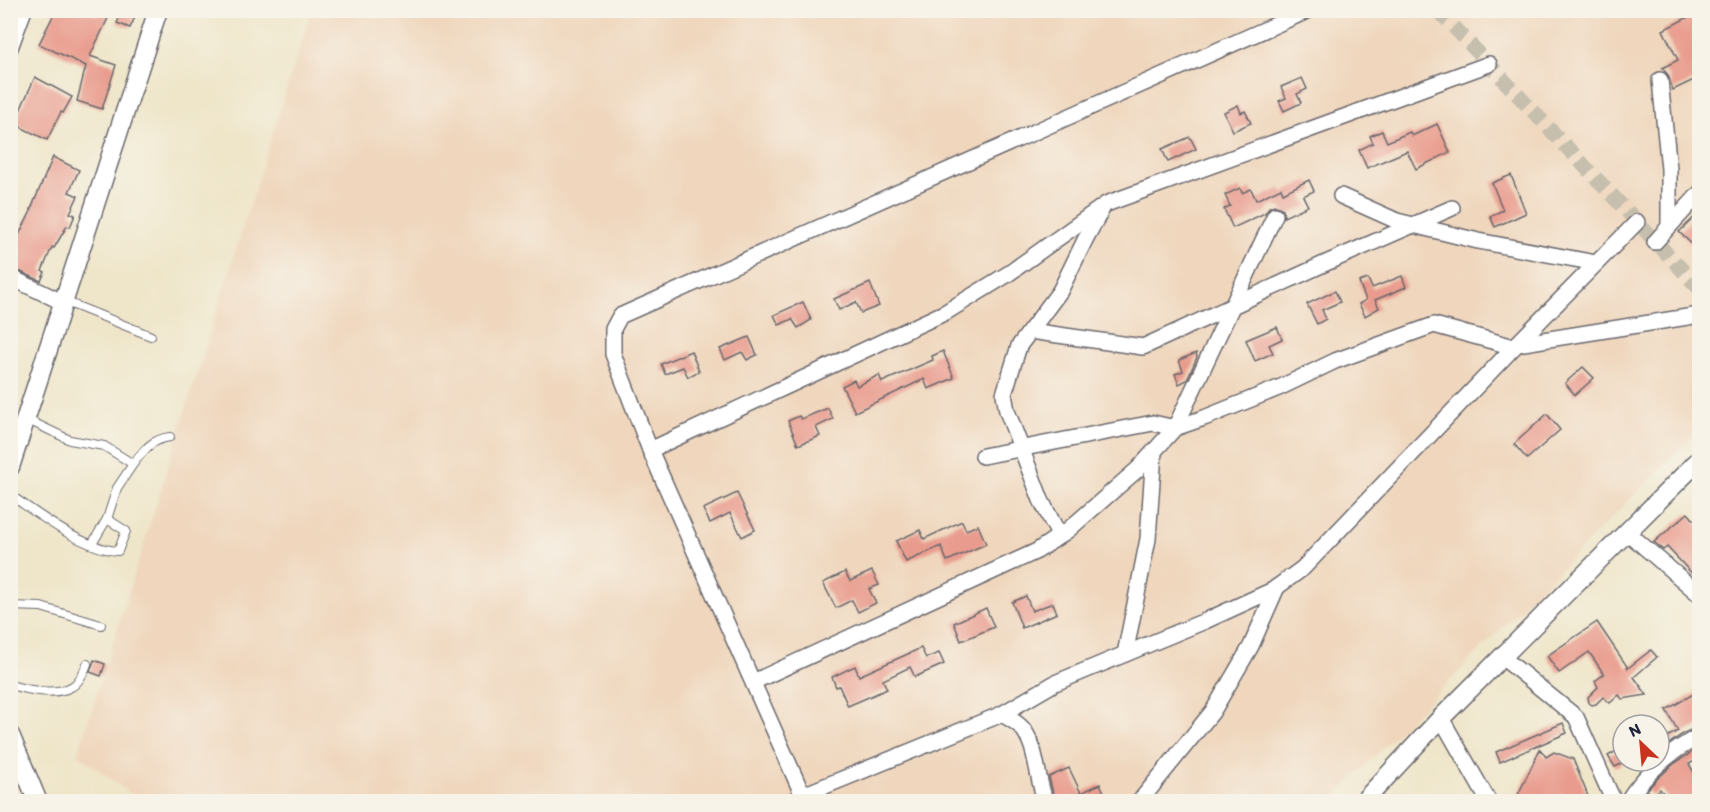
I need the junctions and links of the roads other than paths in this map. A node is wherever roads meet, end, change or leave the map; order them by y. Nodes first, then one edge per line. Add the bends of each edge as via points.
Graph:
1 (24, 10) edge
2 (158, 10) edge
3 (1309, 10) edge
4 (10, 48) edge
5 (1489, 64) dead end
6 (1660, 80) dead end
7 (1700, 193) edge
8 (1341, 196) dead end
9 (1106, 204) junction
10 (1452, 208) dead end
11 (1275, 215) dead end
12 (1637, 222) dead end
13 (1414, 225) junction
14 (1670, 226) junction
15 (1655, 242) dead end
16 (1596, 263) junction
17 (10, 277) edge
18 (64, 300) junction
19 (1233, 307) junction
20 (1700, 315) edge
21 (1030, 331) junction
22 (151, 336) dead end
23 (1515, 345) junction
24 (26, 419) junction
25 (1175, 428) junction
26 (170, 437) dead end
27 (1021, 448) junction
28 (650, 450) junction
29 (1154, 452) junction
30 (983, 456) dead end
31 (1700, 459) edge
32 (134, 464) junction
33 (10, 467) edge
34 (10, 495) edge
35 (107, 519) junction
36 (1627, 532) junction
37 (1059, 535) junction
38 (92, 544) junction
39 (1277, 587) junction
40 (1700, 596) edge
41 (10, 606) edge
42 (101, 625) dead end
43 (1125, 654) junction
44 (1502, 657) junction
45 (87, 664) dead end
46 (753, 682) junction
47 (10, 685) edge
48 (1002, 714) junction
49 (1441, 718) junction
50 (10, 735) edge
51 (1700, 736) edge
52 (38, 801) edge
53 (1046, 801) edge
54 (1140, 801) edge
55 (1363, 801) edge
56 (1489, 801) edge
57 (1614, 801) edge
58 (1628, 801) edge

1 - 4 street
2 - 18 street
3 - 28 street via 620,316 613,329 613,354
5 - 9 street
6 - 14 street
7 - 14 street
8 - 13 street
9 - 21 street via 1060,291
9 - 28 street via 1008,274 946,312
10 - 13 street
11 - 19 street
12 - 16 street
13 - 16 street
13 - 19 street
14 - 15 street
16 - 23 street
17 - 18 street
18 - 22 lane
18 - 24 street
19 - 21 street via 1143,347
19 - 25 street
20 - 23 street
21 - 27 street via 1019,346 1004,394
23 - 25 street via 1434,325
23 - 39 street via 1303,568
24 - 32 lane via 70,440 104,446
24 - 33 street
25 - 27 street via 1154,423
25 - 29 street
26 - 32 lane via 158,438
27 - 30 street
27 - 37 street
28 - 46 street
29 - 37 street via 1138,470
29 - 43 street via 1148,539
31 - 36 street
32 - 35 lane via 117,488
34 - 38 lane
35 - 38 lane
35 - 38 lane via 126,531 117,551
36 - 40 street
36 - 44 street
37 - 46 street via 1037,551
39 - 43 street
39 - 54 street via 1251,646 1213,711
41 - 42 lane via 41,607
43 - 48 street via 1055,683
44 - 49 street
44 - 57 street via 1576,717
45 - 47 lane via 72,687 55,691
46 - 48 street via 800,789 808,793
48 - 53 street via 1022,727 1031,743
49 - 55 street
49 - 56 street
50 - 52 street
51 - 58 street via 1679,746 1635,789

